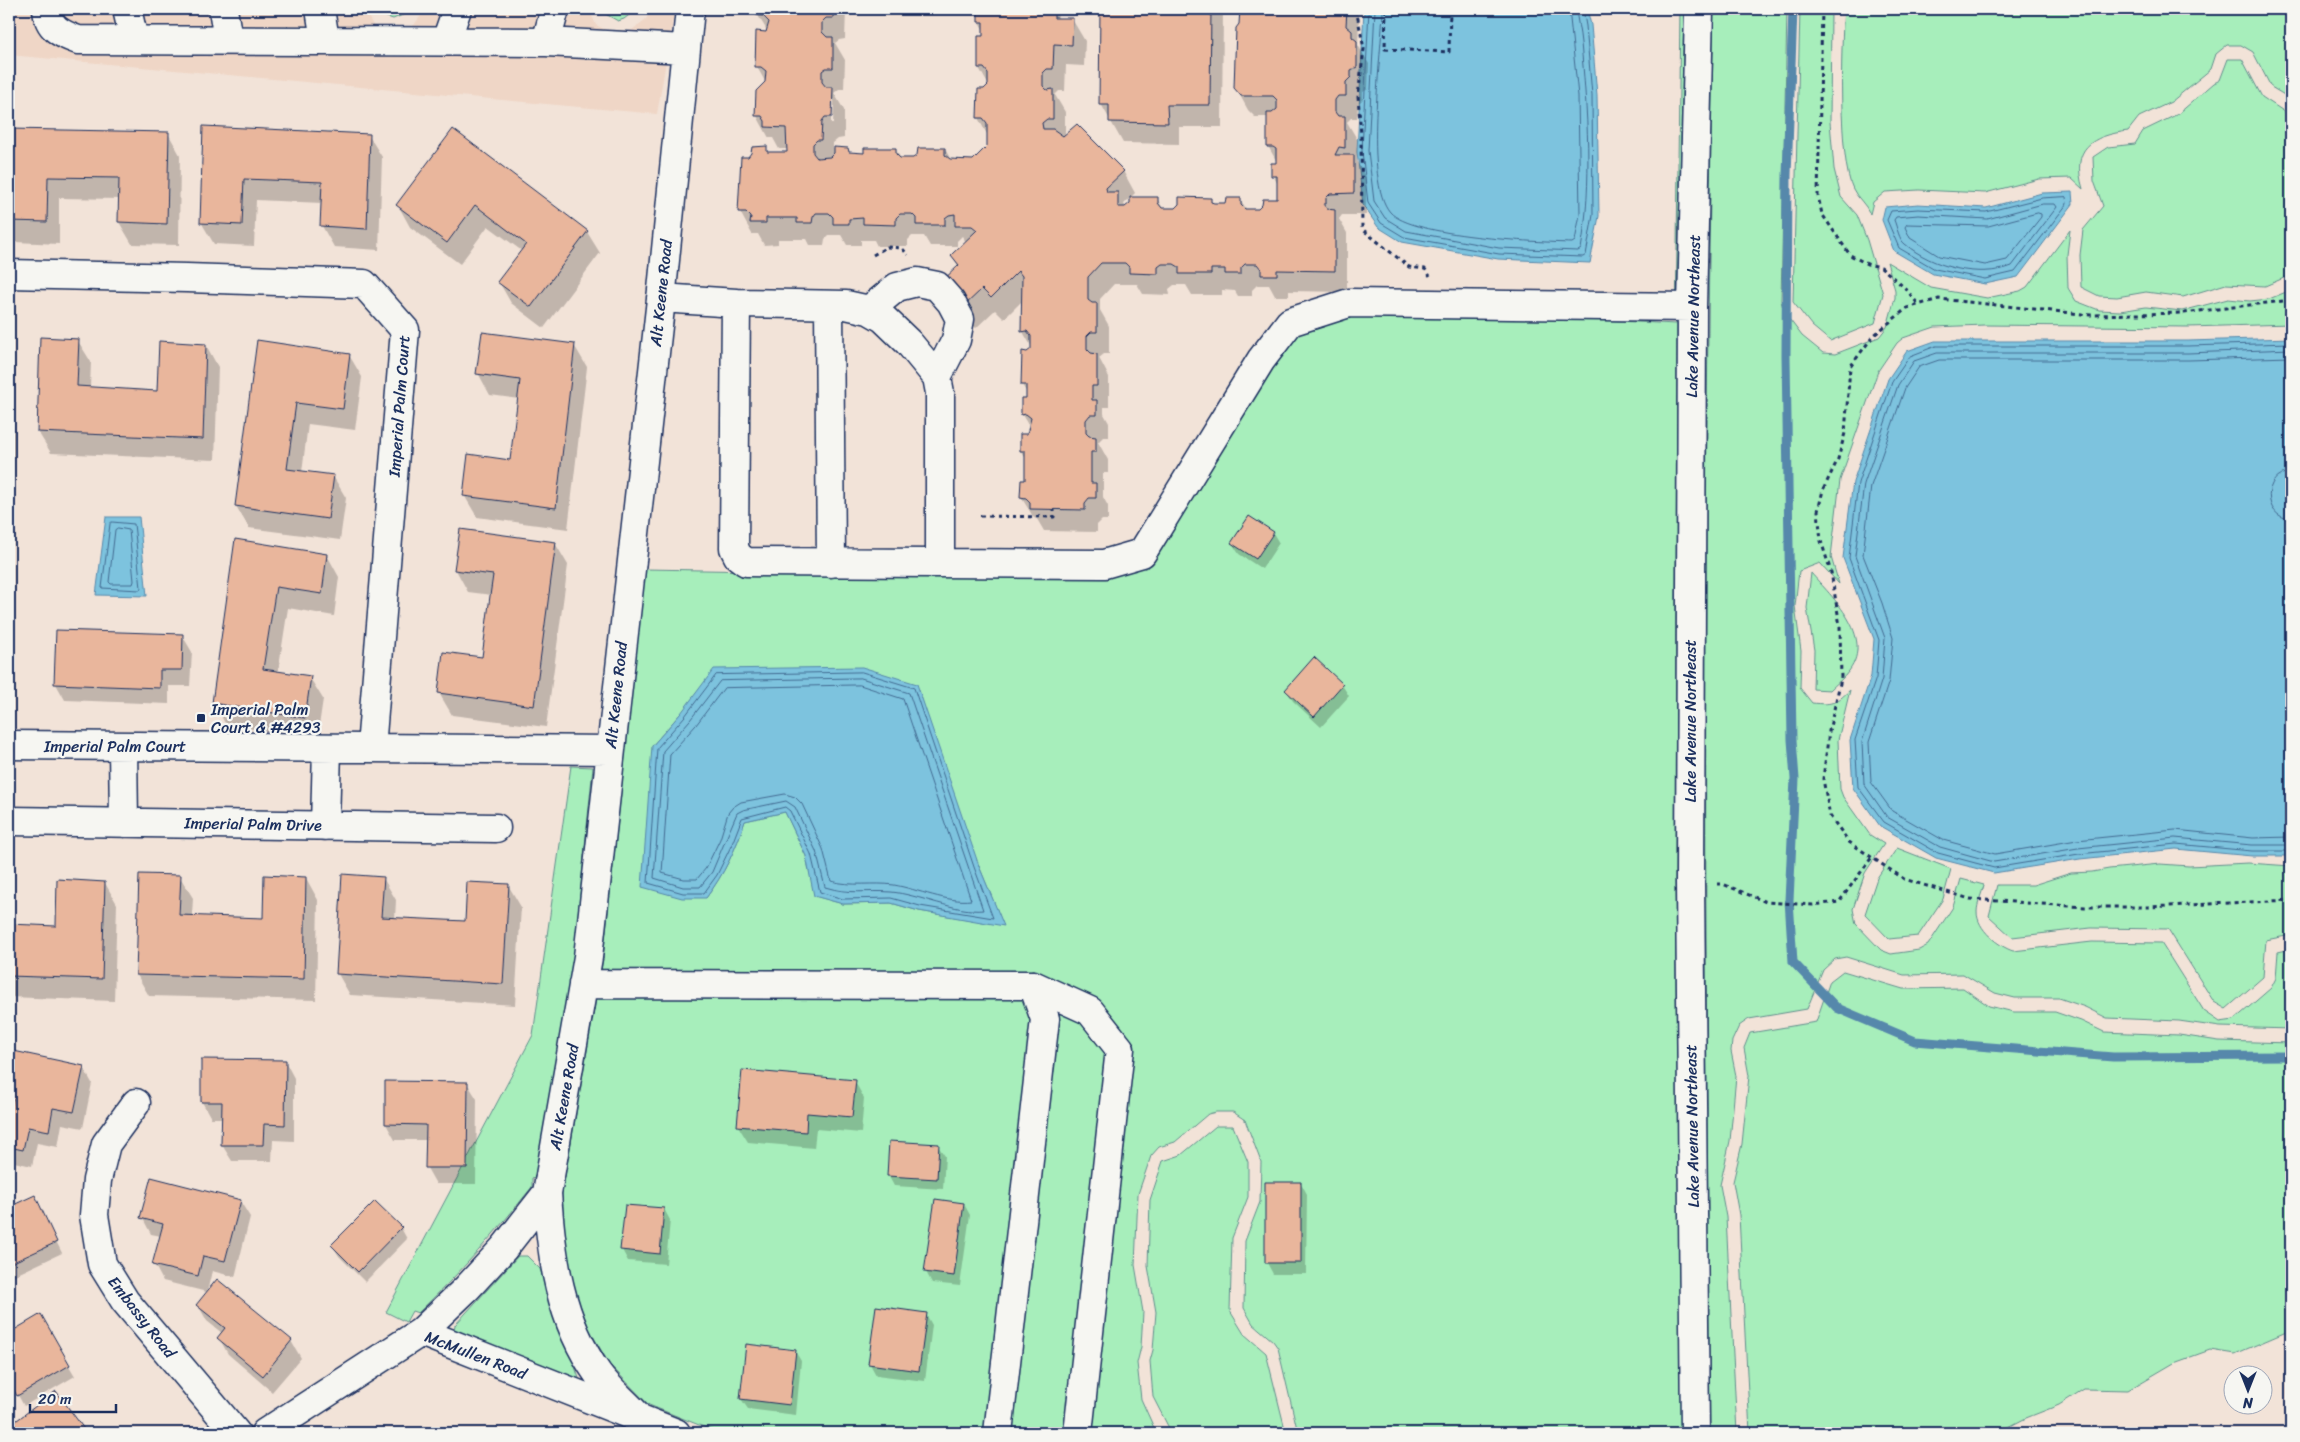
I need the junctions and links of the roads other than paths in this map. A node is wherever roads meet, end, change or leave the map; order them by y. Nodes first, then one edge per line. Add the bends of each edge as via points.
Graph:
1 (47, 9) edge
2 (127, 9) edge
3 (223, 9) edge
4 (320, 9) edge
5 (458, 9) edge
6 (555, 9) edge
7 (690, 9) edge
8 (1699, 9) edge
9 (134, 40) junction
10 (228, 40) junction
11 (325, 40) junction
12 (446, 41) junction
13 (546, 42) junction
14 (686, 48) junction
15 (9, 274) edge
16 (661, 298) junction
17 (736, 303) junction
18 (829, 305) junction
19 (1692, 307) junction
20 (869, 310) junction
21 (938, 378) junction
22 (831, 562) junction
23 (940, 563) junction
24 (9, 745) edge
25 (123, 746) junction
26 (328, 748) junction
27 (371, 748) junction
28 (610, 750) junction
29 (9, 821) edge
30 (124, 823) junction
31 (325, 826) junction
32 (496, 828) dead end
33 (583, 984) junction
34 (1033, 984) junction
35 (136, 1103) dead end
36 (547, 1193) junction
37 (421, 1332) junction
38 (641, 1419) junction
39 (236, 1433) edge
40 (266, 1433) edge
41 (676, 1433) edge
42 (998, 1433) edge
43 (1078, 1433) edge
44 (1695, 1433) edge

1 - 9 street via 48,20 61,34 78,40
2 - 9 street
3 - 10 street
4 - 11 street
5 - 12 street
6 - 13 street
7 - 14 street, Alt Keene Road
8 - 19 street, Lake Avenue Northeast
9 - 10 street
10 - 11 street
11 - 12 street
12 - 13 street
13 - 14 street
14 - 16 street, Alt Keene Road
15 - 27 street, Imperial Palm Court via 364,284 405,330
16 - 17 street
16 - 28 street, Alt Keene Road
17 - 18 street
17 - 22 street via 734,548 746,562
18 - 20 street
18 - 22 street
19 - 23 street via 1349,303 1290,322 1261,360 1142,553 1104,564
19 - 44 street, Lake Avenue Northeast via 1690,891
20 - 21 street via 883,318 909,343
20 - 21 street via 897,287 917,282 937,286 960,319 956,340
21 - 23 street
22 - 23 street
24 - 25 street, Imperial Palm Court
25 - 26 street, Imperial Palm Court
25 - 30 street
26 - 27 street, Imperial Palm Court
26 - 31 street
27 - 28 street, Imperial Palm Court
28 - 33 street, Alt Keene Road
29 - 30 street, Imperial Palm Drive
30 - 31 street, Imperial Palm Drive
31 - 32 street, Imperial Palm Drive
33 - 34 street
33 - 36 street, Alt Keene Road
34 - 42 street via 1044,1019
34 - 43 street via 1090,1011 1120,1049
35 - 39 street, Embassy Road via 106,1144 97,1180 94,1215 102,1264 125,1301
36 - 37 street, Alt Keene Road via 492,1261
36 - 38 street via 552,1252 561,1294 576,1337 598,1375
37 - 38 street, McMullen Road
37 - 40 street, McMullen Road
38 - 41 street, McMullen Road

